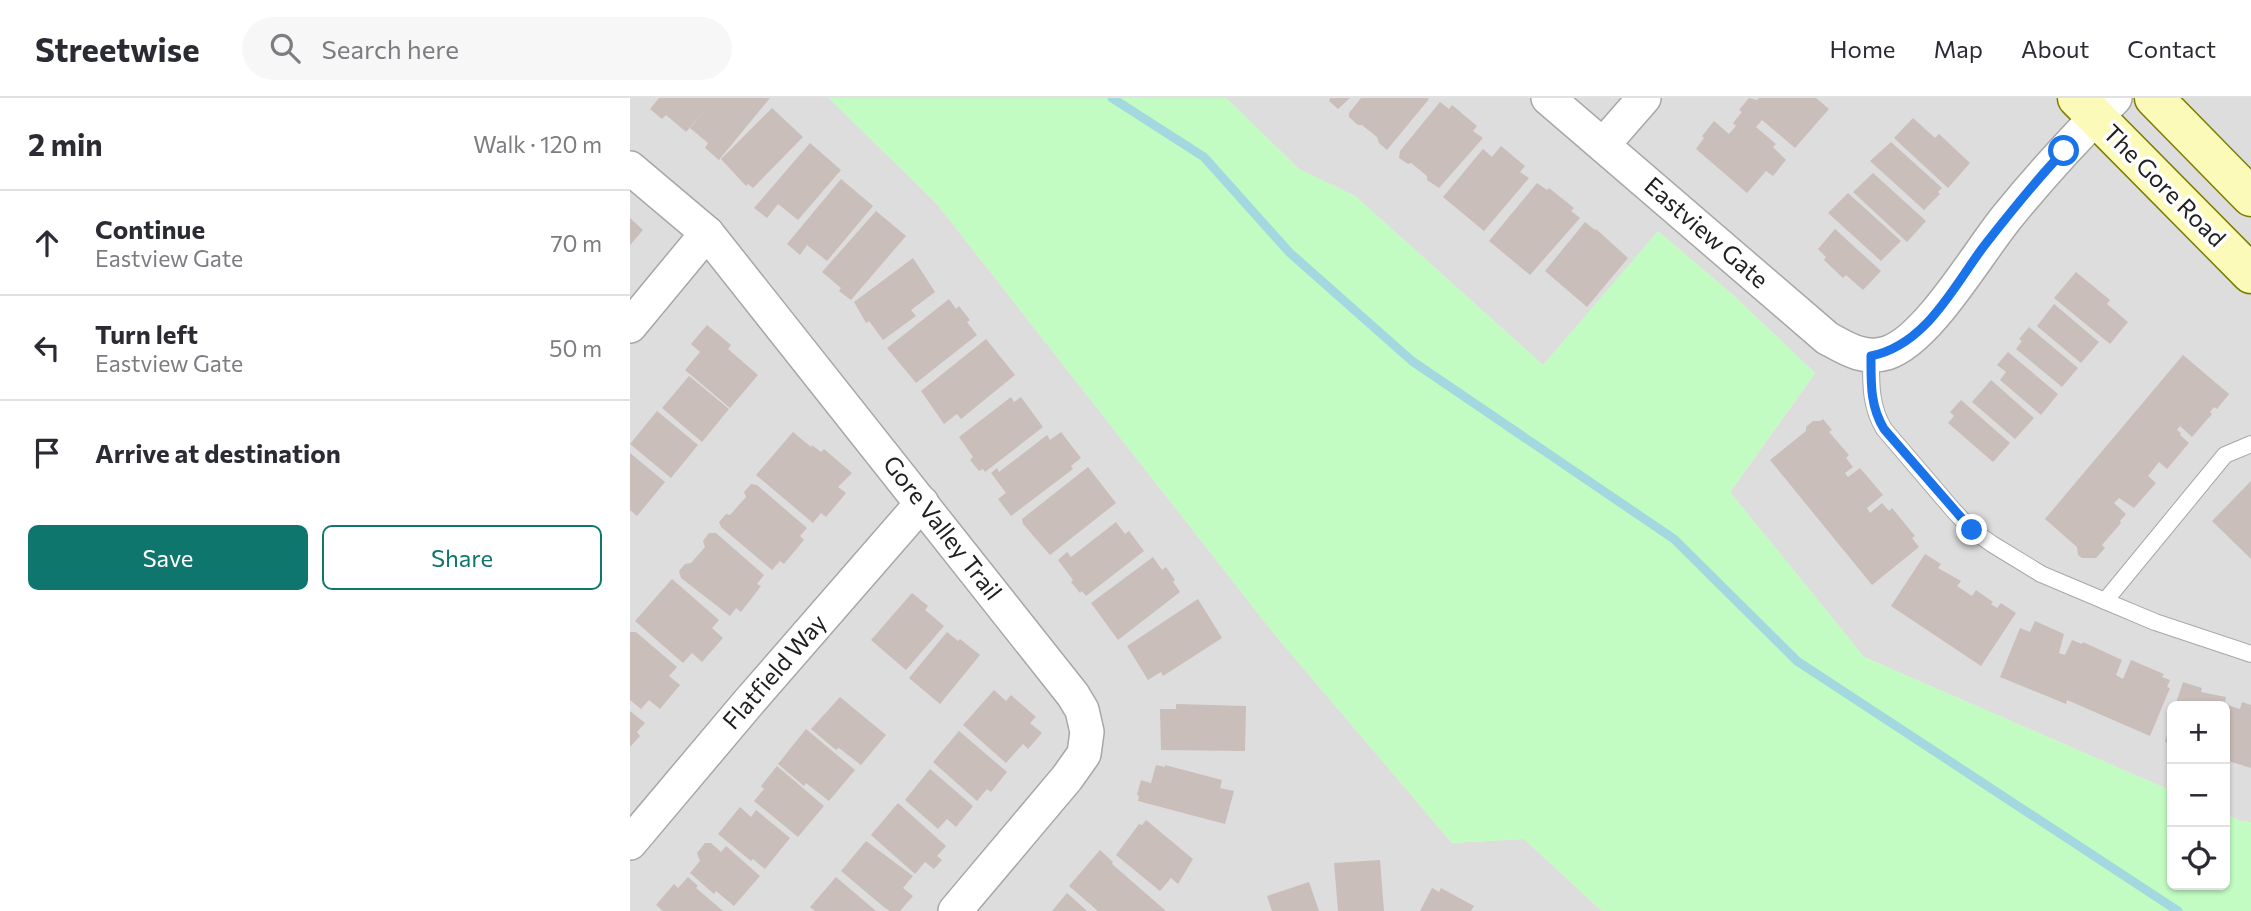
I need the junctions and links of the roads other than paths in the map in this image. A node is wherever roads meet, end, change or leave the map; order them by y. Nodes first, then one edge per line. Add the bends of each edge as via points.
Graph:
1 (1548, 98) edge
2 (1644, 98) edge
3 (2154, 98) edge
4 (2096, 104) edge
5 (1603, 145) junction
6 (630, 168) edge
7 (2251, 197) edge
8 (707, 233) junction
9 (2251, 274) edge
10 (630, 326) edge
11 (1871, 356) junction
12 (2251, 444) edge
13 (922, 503) junction
14 (2105, 601) junction
15 (2251, 653) edge
16 (630, 843) edge
17 (955, 911) edge

1 - 5 street, Eastview Gate
2 - 5 street
3 - 7 main road
4 - 9 main road, The Gore Road
4 - 11 street via 1933,317 1910,340 1890,352
5 - 11 street, Eastview Gate via 1827,338 1856,354
6 - 8 street, Gore Valley Trail
8 - 10 street
8 - 13 street, Gore Valley Trail
11 - 14 lane via 1872,403 1877,417 1972,530 2041,574
12 - 14 lane via 2225,455
13 - 16 street, Flatfield Way
13 - 17 street, Gore Valley Trail via 1073,695 1087,732 1084,754 1068,778
14 - 15 lane

